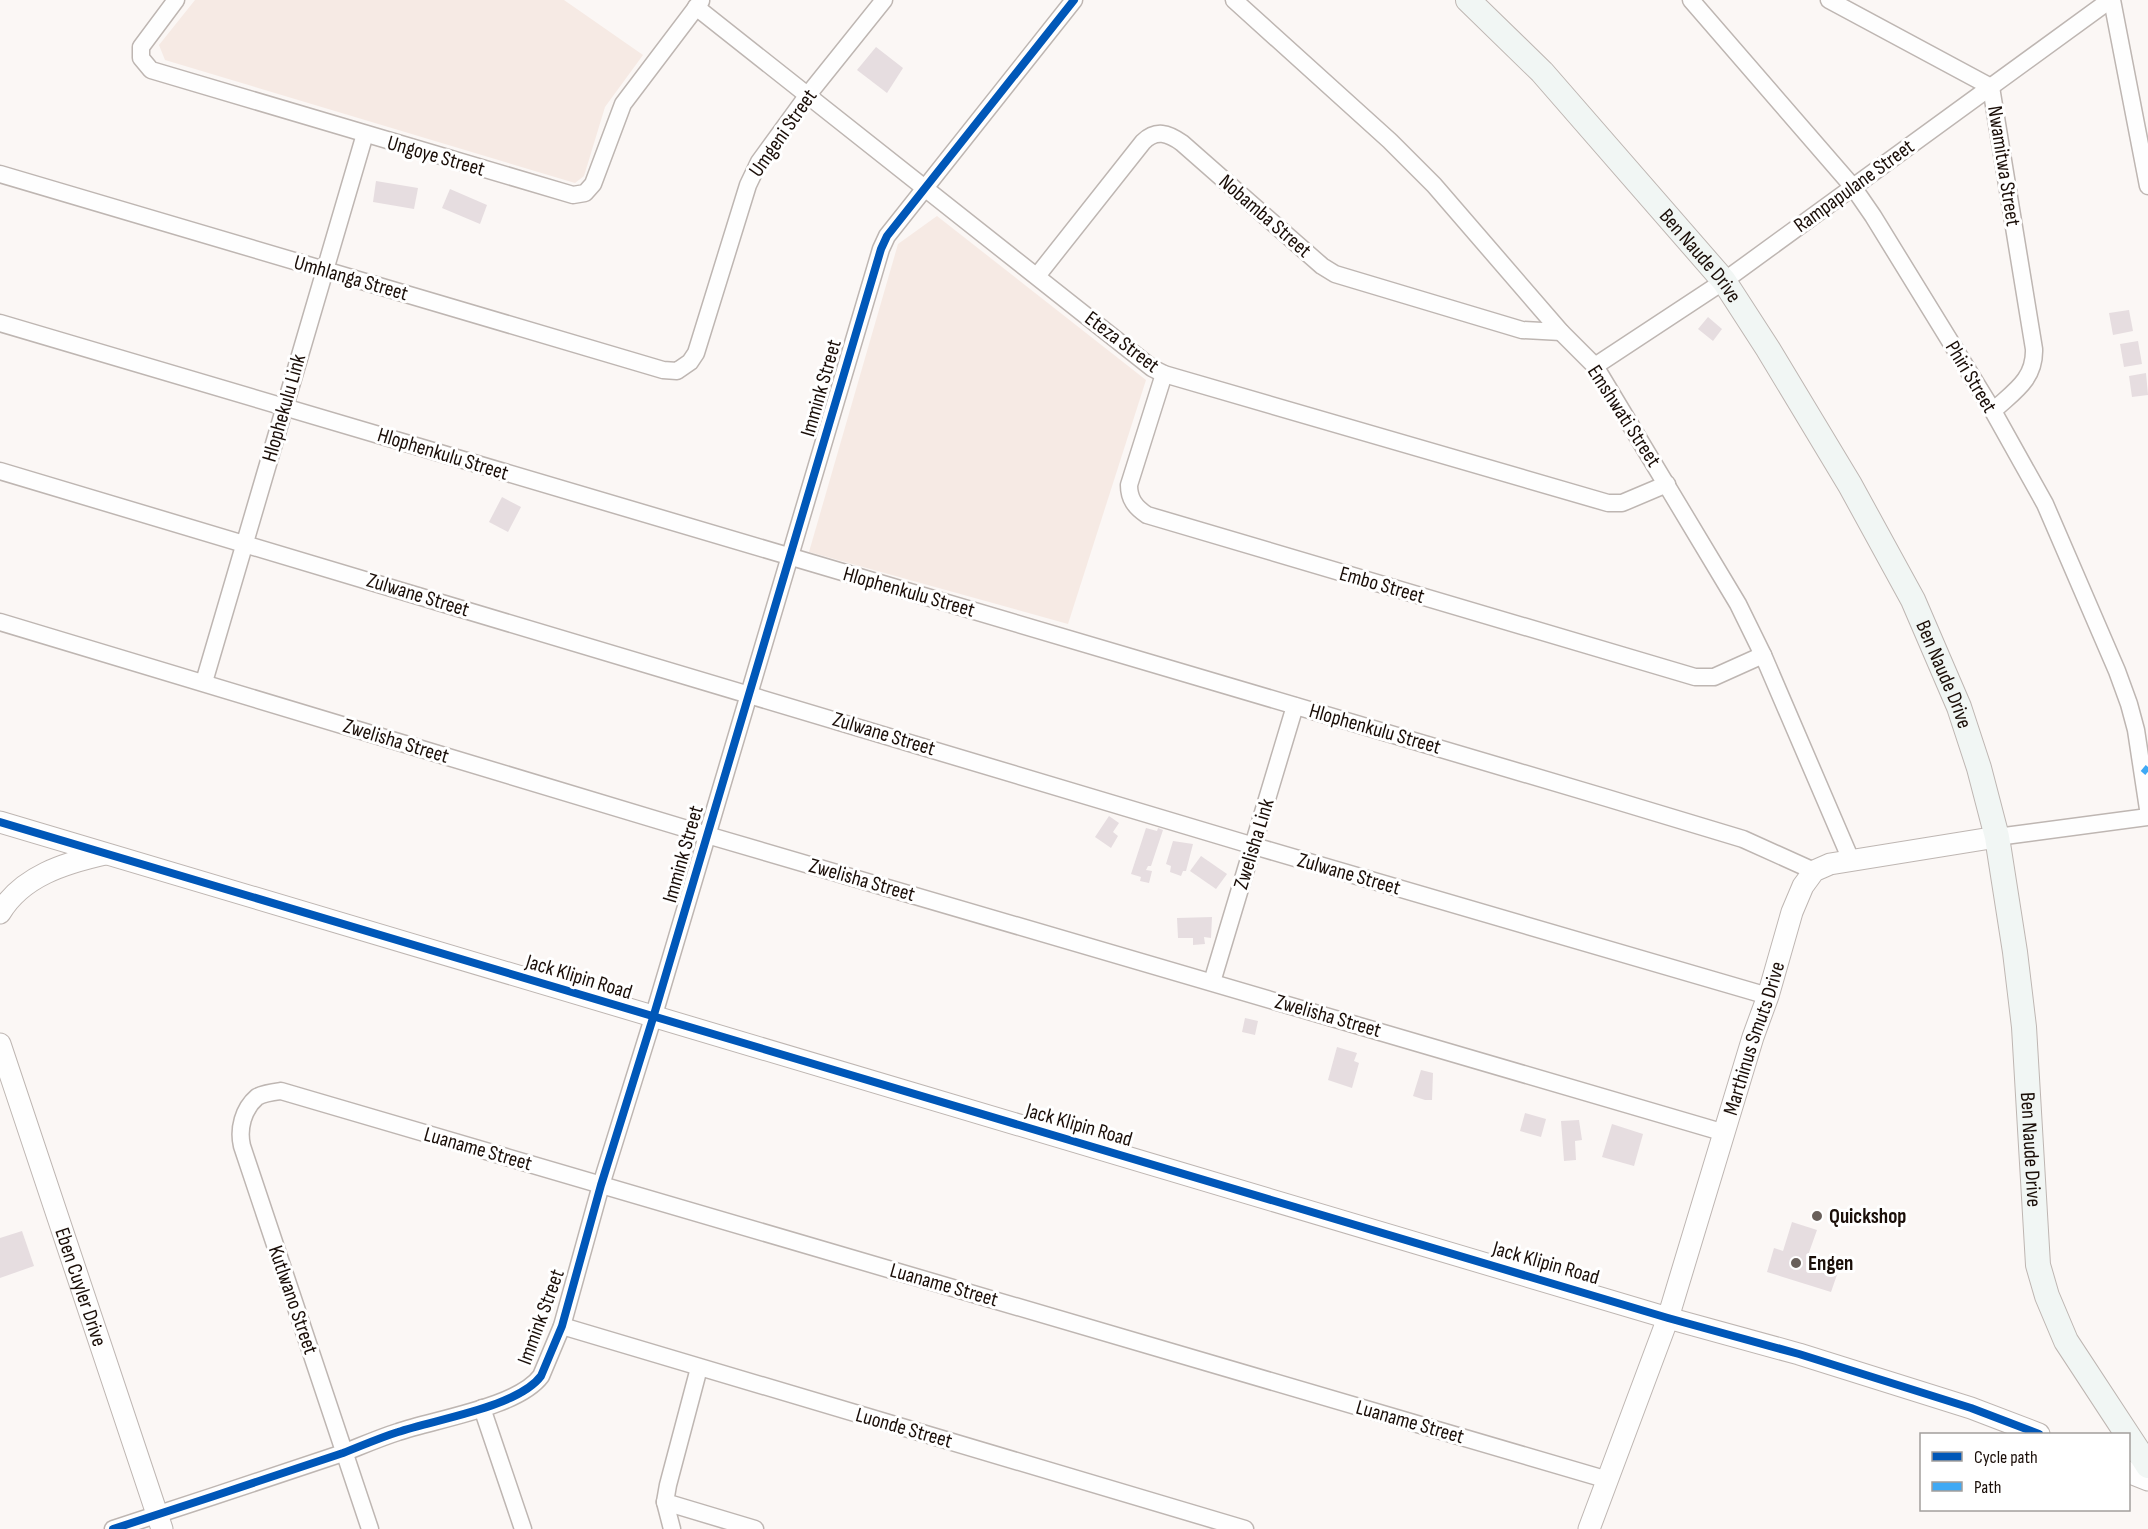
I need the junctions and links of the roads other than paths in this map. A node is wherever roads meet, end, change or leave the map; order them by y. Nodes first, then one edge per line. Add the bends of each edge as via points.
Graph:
1 (176, 0) edge
2 (884, 0) edge
3 (1074, 0) edge
4 (1234, 0) edge
5 (1468, 0) edge
6 (1691, 0) edge
7 (1829, 0) edge
8 (2111, 0) edge
9 (699, 4) edge
10 (1990, 87) junction
11 (807, 96) junction
12 (365, 135) junction
13 (0, 174) edge
14 (2148, 186) edge
15 (1852, 187) junction
16 (925, 189) junction
17 (325, 270) junction
18 (1037, 276) junction
19 (1724, 281) junction
20 (0, 323) edge
21 (1561, 332) junction
22 (696, 353) joint
23 (1595, 366) junction
24 (1164, 374) junction
25 (285, 407) junction
26 (1993, 411) junction
27 (0, 471) edge
28 (1667, 484) junction
29 (244, 544) junction
30 (790, 556) junction
31 (0, 622) edge
32 (1763, 655) junction
33 (204, 682) junction
34 (749, 694) junction
35 (1295, 706) junction
36 (2148, 809) edge
37 (2148, 817) edge
38 (0, 822) edge
39 (707, 835) junction
40 (1996, 837) junction
41 (1254, 846) junction
42 (108, 853) junction
43 (1851, 860) junction
44 (1814, 871) junction
45 (0, 913) edge
46 (1212, 982) junction
47 (1768, 996) junction
48 (653, 1018) junction
49 (0, 1044) edge
50 (281, 1091) joint
51 (1725, 1133) junction
52 (601, 1185) junction
53 (1668, 1318) junction
54 (562, 1326) junction
55 (699, 1368) junction
56 (483, 1408) junction
57 (2036, 1433) edge
58 (2126, 1433) edge
59 (2130, 1439) edge
60 (344, 1452) junction
61 (2148, 1466) edge
62 (2130, 1473) edge
63 (1608, 1480) junction
64 (2148, 1480) edge
65 (665, 1502) junction
66 (160, 1522) edge
67 (113, 1529) edge
68 (370, 1529) edge
69 (523, 1529) edge
70 (672, 1529) edge
71 (755, 1529) edge
72 (1245, 1529) edge
73 (1589, 1529) edge

1 - 12 street, Ungoye Street via 141,47 141,58 151,70
2 - 11 street, Umgeni Street
3 - 16 street, Immink Street
4 - 21 street, Emshwati Street via 1434,185
5 - 19 main road, Ben Naude Drive via 1542,72
6 - 15 street, Phiri Street
7 - 10 street, Nwamitwa Street
8 - 10 street, Rampapulane Street
8 - 14 street
9 - 11 street, Eteza Street
9 - 12 street, Ungoye Street via 628,95 597,177 591,188 580,195
10 - 15 street, Rampapulane Street
10 - 26 street, Nwamitwa Street via 2034,362 2023,383
11 - 16 street, Eteza Street
11 - 22 street, Umgeni Street via 750,178
12 - 17 street, Hlophekulu Link
13 - 17 street, Umhlanga Street
15 - 19 street, Rampapulane Street
15 - 26 street, Phiri Street
16 - 18 street, Eteza Street
16 - 30 street, Immink Street via 881,249
17 - 22 street, Umhlanga Street via 663,370 684,368
17 - 25 street, Hlophekulu Link
18 - 21 street, Nobamba Street via 1143,142 1155,133 1163,133 1182,143 1335,274 1522,330
18 - 24 street, Eteza Street via 1148,366
19 - 23 street, Rampapulane Street
19 - 40 main road, Ben Naude Drive via 1850,485 1913,600 1959,707
20 - 25 street, Hlophenkulu Street
21 - 23 street, Emshwati Street
23 - 28 street, Emshwati Street
24 - 28 street, Eteza Street via 1608,503 1622,502
24 - 32 street, Embo Street via 1129,485 1133,502 1147,514 1695,677 1714,677
25 - 29 street, Hlophekulu Link
25 - 30 street, Hlophenkulu Street
26 - 36 street, Phiri Street via 2045,504 2117,670 2136,730
27 - 29 street, Zulwane Street
28 - 32 street, Emshwati Street via 1738,604
29 - 33 street, Hlophekulu Link
29 - 34 street, Zulwane Street
30 - 34 street, Immink Street
30 - 35 street, Hlophenkulu Street
31 - 33 street, Zwelisha Street
32 - 43 street, Emshwati Street
33 - 39 street, Zwelisha Street
34 - 39 street, Immink Street
34 - 41 street, Zulwane Street
35 - 41 street, Zwelisha Link
35 - 44 street, Hlophenkulu Street via 1743,839
37 - 40 street
38 - 42 street
39 - 46 street, Zwelisha Street
39 - 48 street, Immink Street
40 - 43 street
40 - 58 main road, Ben Naude Drive via 2024,1028 2038,1265 2066,1341
41 - 46 street, Zwelisha Link
41 - 47 street, Zulwane Street
42 - 45 street via 56,867 14,893
42 - 48 street, Jack Klipin Road
43 - 44 street
44 - 47 street, Marthinus Smuts Drive via 1792,912
46 - 51 street, Zwelisha Street
47 - 51 street, Marthinus Smuts Drive
48 - 52 street, Immink Street
48 - 53 street, Jack Klipin Road
49 - 66 street, Eben Cuyler Drive
50 - 52 street, Luaname Street
50 - 60 street, Kutlwano Street via 258,1097 242,1122 239,1136
51 - 53 street, Marthinus Smuts Drive
52 - 54 street, Immink Street
52 - 63 street, Luaname Street
53 - 57 street, Jack Klipin Road via 1799,1354 1962,1405
53 - 63 street, Marthinus Smuts Drive
54 - 55 street, Luonde Street
54 - 56 street, Immink Street via 536,1383
55 - 65 street
55 - 72 street, Luonde Street
56 - 60 street, Immink Street
56 - 69 street
59 - 61 main road, Ben Naude Drive
60 - 66 street, Immink Street
60 - 68 street, Kutlwano Street
62 - 64 street
63 - 73 street, Marthinus Smuts Drive
65 - 70 street
65 - 71 street
66 - 67 street, Immink Street

